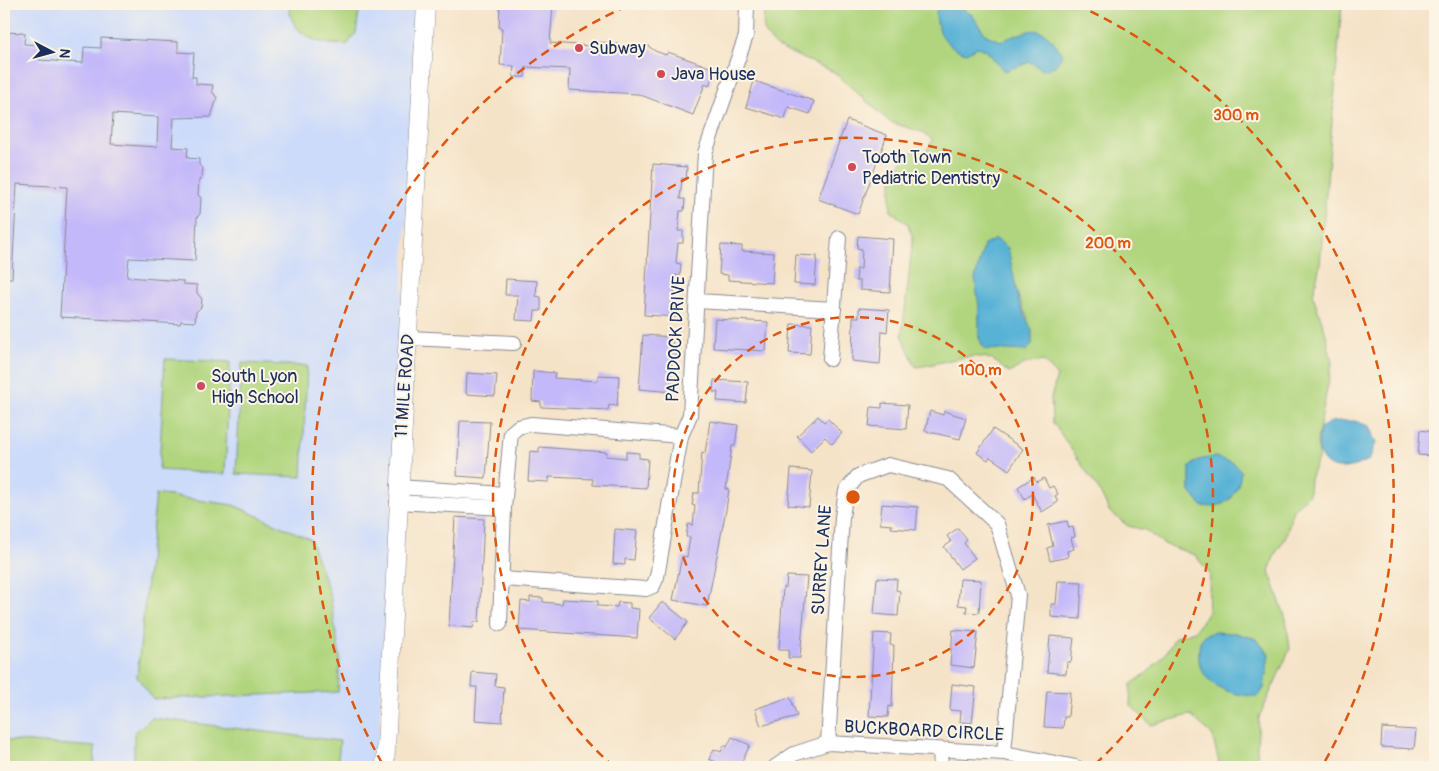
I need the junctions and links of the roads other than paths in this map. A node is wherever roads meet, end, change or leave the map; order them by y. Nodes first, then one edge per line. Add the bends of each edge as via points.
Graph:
1 (426, 4) edge
2 (747, 4) edge
3 (839, 238) dead end
4 (697, 301) junction
5 (834, 309) junction
6 (409, 338) junction
7 (514, 343) dead end
8 (830, 359) dead end
9 (681, 436) junction
10 (505, 494) junction
11 (398, 495) junction
12 (504, 508) junction
13 (501, 579) junction
14 (500, 624) dead end
15 (828, 743) junction
16 (941, 750) junction
17 (1004, 753) junction
18 (385, 767) edge
19 (775, 767) edge
20 (940, 767) edge
21 (1076, 767) edge

1 - 6 street, 11 MILE ROAD
2 - 4 street, PADDOCK DRIVE via 746,36 705,153
3 - 5 street
4 - 5 street
4 - 9 street, PADDOCK DRIVE via 690,415
5 - 8 street
6 - 7 street
6 - 11 street, 11 MILE ROAD
9 - 10 street via 532,424 518,427 511,433
9 - 13 street, PADDOCK DRIVE via 653,586 646,589
10 - 11 street
10 - 12 street
11 - 12 street
11 - 18 street, 11 MILE ROAD
12 - 13 street
13 - 14 street
15 - 16 street, BUCKBOARD CIRCLE
15 - 17 street, SURREY LANE via 846,491 858,476 888,465 948,478 997,524 1018,595
15 - 19 street, BUCKBOARD CIRCLE via 794,754
16 - 17 street, BUCKBOARD CIRCLE
16 - 20 street
17 - 21 street, BUCKBOARD CIRCLE

